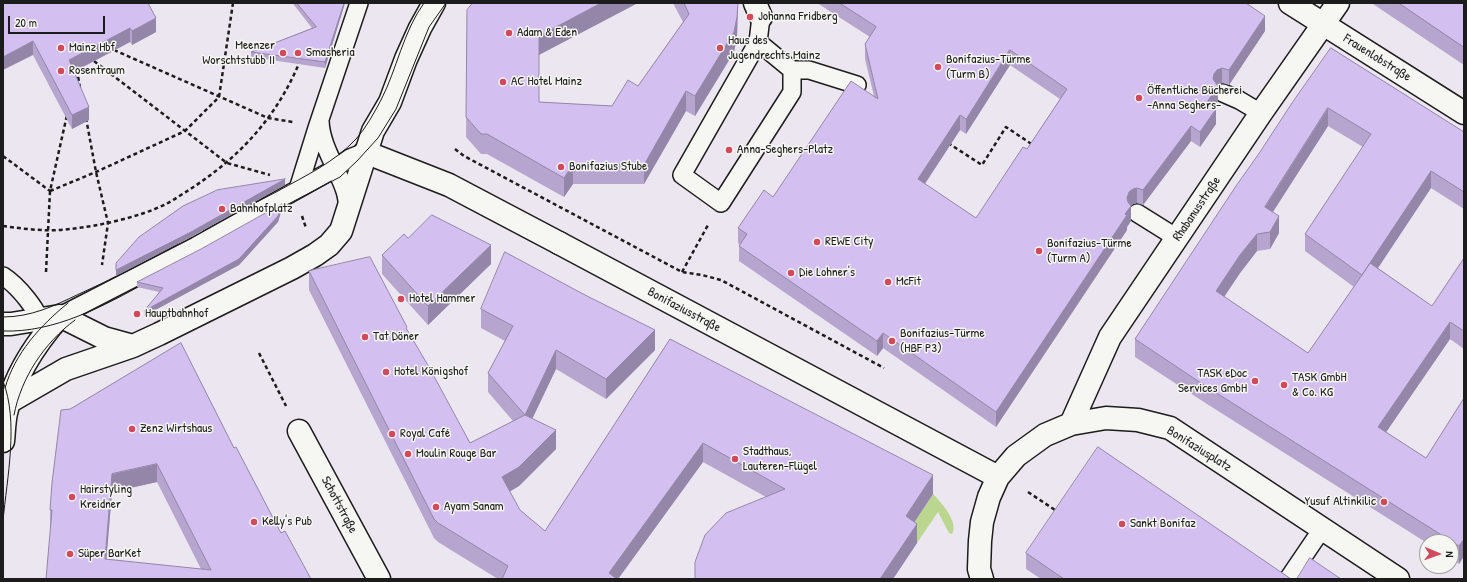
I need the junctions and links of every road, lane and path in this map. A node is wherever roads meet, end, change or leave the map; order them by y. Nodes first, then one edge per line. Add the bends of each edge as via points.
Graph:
1 (233, 3) edge
2 (359, 3) edge
3 (434, 3) edge
4 (1290, 3) edge
5 (1338, 3) edge
6 (758, 10) edge
7 (1324, 25) junction
8 (758, 42) junction
9 (114, 50) edge
10 (301, 59) edge
11 (94, 61) edge
12 (792, 70) junction
13 (75, 78) edge
14 (857, 85) edge
15 (81, 92) edge
16 (1223, 93) dead end
17 (219, 97) junction
18 (68, 108) edge
19 (1261, 113) junction
20 (1464, 113) edge
21 (85, 114) edge
22 (268, 118) junction
23 (320, 119) junction
24 (297, 122) dead end
25 (185, 131) junction
26 (943, 140) edge
27 (1039, 148) edge
28 (455, 149) dead end
29 (365, 152) junction
30 (3, 156) edge
31 (226, 163) junction
32 (336, 168) junction
33 (96, 172) junction
34 (277, 177) dead end
35 (298, 189) junction
36 (50, 192) junction
37 (721, 203) junction
38 (349, 210) junction
39 (301, 212) dead end
40 (1137, 213) dead end
41 (108, 223) junction
42 (3, 226) edge
43 (47, 230) junction
44 (307, 230) dead end
45 (1177, 238) junction
46 (102, 269) dead end
47 (46, 272) dead end
48 (682, 272) junction
49 (3, 276) edge
50 (3, 324) edge
51 (47, 324) junction
52 (134, 346) junction
53 (259, 353) dead end
54 (884, 368) dead end
55 (6, 407) edge
56 (1071, 424) junction
57 (300, 431) joint
58 (3, 441) edge
59 (998, 477) junction
60 (1028, 492) dead end
61 (1063, 515) edge
62 (1322, 529) junction
63 (379, 579) edge
64 (982, 579) edge
65 (1288, 579) edge
66 (1398, 579) edge

1 - 17 path
2 - 23 lane
3 - 29 street via 420,28 390,102 373,131
4 - 7 street, Frauenlobstraße
5 - 7 street, Rhabanusstraße
6 - 8 lane
7 - 19 street, Rhabanusstraße
7 - 20 street, Frauenlobstraße
8 - 12 lane
8 - 37 lane via 682,175
9 - 17 path
10 - 22 path via 279,103
11 - 25 path
12 - 14 lane via 809,70
12 - 37 lane via 792,92
13 - 15 path via 77,70
16 - 19 lane
17 - 22 path
17 - 25 path
18 - 36 path
19 - 45 street, Rhabanusstraße
21 - 33 path
22 - 24 path
22 - 31 path via 257,133
23 - 32 lane via 320,130
23 - 35 lane
25 - 31 path
25 - 33 path
26 - 27 path via 982,165 1006,127
28 - 48 path
29 - 32 lane
29 - 38 street
29 - 59 street, Bonifaziusstraße via 454,187
30 - 36 path
31 - 34 path
31 - 41 path via 208,178 166,204
32 - 35 lane
32 - 38 lane via 346,192
33 - 36 path
33 - 41 path
35 - 51 lane
36 - 43 path
37 - 48 path
38 - 52 street via 341,232 329,245 315,254
39 - 44 path
40 - 45 lane
41 - 43 path
41 - 46 path
42 - 43 path
43 - 47 path
45 - 56 street, Rhabanusstraße via 1110,337
48 - 54 path via 721,280
49 - 51 lane
50 - 51 street
51 - 52 street
51 - 55 street via 17,379
52 - 55 street via 66,369
53 - 57 path
55 - 58 street
56 - 59 street, Bonifaziusplatz via 1045,435 1032,444 1016,456
56 - 62 street, Bonifaziusplatz via 1106,418 1138,420 1170,428
57 - 63 street, Schottstraße
59 - 64 street, Bonifaziusplatz via 982,522 979,569
60 - 61 path
62 - 65 lane
62 - 66 street, Bonifaziusplatz

